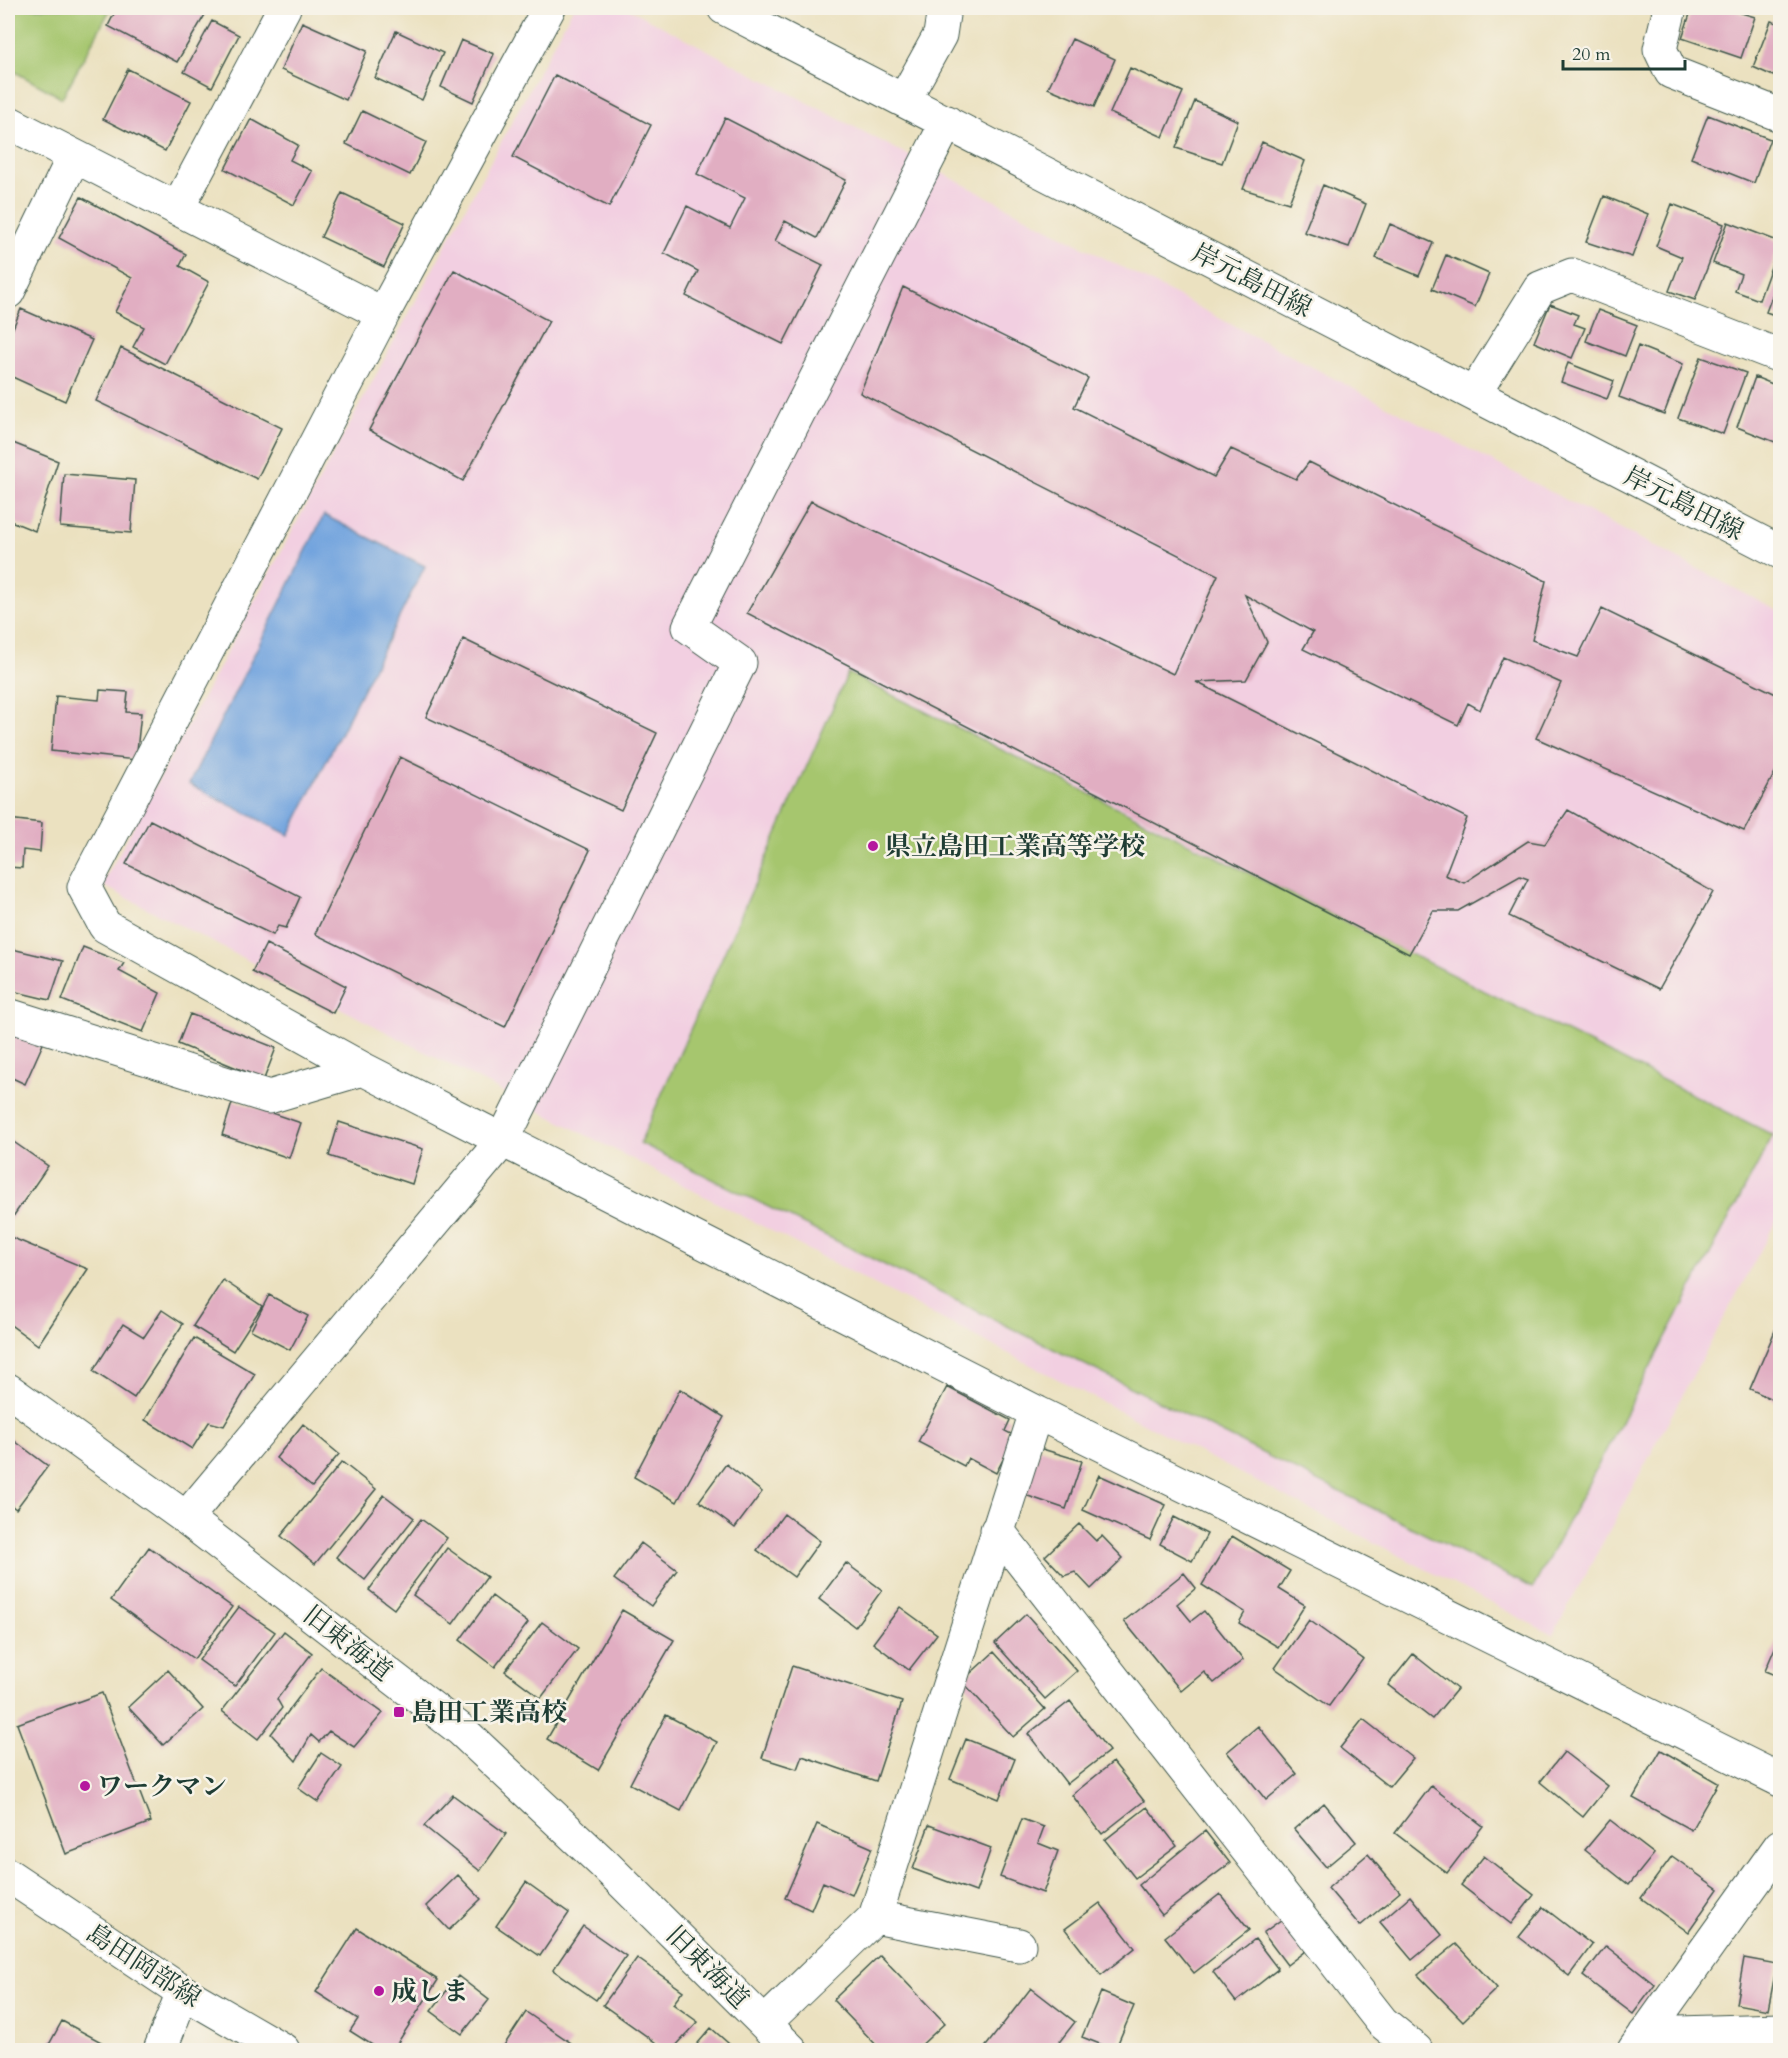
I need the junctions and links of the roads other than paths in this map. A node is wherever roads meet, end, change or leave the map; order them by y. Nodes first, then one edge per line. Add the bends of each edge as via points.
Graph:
1 (284, 8) edge
2 (549, 8) edge
3 (724, 8) edge
4 (944, 8) edge
5 (1670, 8) edge
6 (903, 100) junction
7 (1780, 116) edge
8 (8, 122) edge
9 (947, 122) junction
10 (74, 156) junction
11 (177, 209) junction
12 (8, 292) edge
13 (383, 314) junction
14 (1780, 356) edge
15 (1474, 394) junction
16 (1780, 552) edge
17 (8, 1015) edge
18 (363, 1069) junction
19 (503, 1140) junction
20 (8, 1390) edge
21 (1036, 1412) junction
22 (186, 1518) junction
23 (997, 1530) junction
24 (1780, 1780) edge
25 (1780, 1846) edge
26 (8, 1875) edge
27 (874, 1917) junction
28 (1019, 1945) dead end
29 (183, 1992) junction
30 (765, 2023) junction
31 (1780, 2030) edge
32 (1639, 2042) edge
33 (160, 2050) edge
34 (283, 2050) edge
35 (791, 2050) edge
36 (1416, 2050) edge

1 - 11 street
2 - 13 street
3 - 6 street, 岸元島田線
4 - 6 street via 940,35
5 - 7 street via 1660,49 1671,72
6 - 9 street, 岸元島田線
8 - 10 street
9 - 15 street, 岸元島田線
9 - 19 street via 689,627 740,663
10 - 11 street
10 - 12 street
11 - 13 street
13 - 18 street via 84,887 105,926
14 - 15 street via 1572,276 1540,288
15 - 16 street, 岸元島田線
17 - 18 street via 269,1097
18 - 19 street
19 - 21 street
19 - 22 street
20 - 22 street, 旧東海道
21 - 23 street
21 - 24 street
22 - 30 street, 旧東海道 via 461,1730
23 - 27 street
23 - 36 street via 1382,2022
25 - 32 street
26 - 29 street, 島田岡部線
27 - 28 street
27 - 30 street
29 - 33 street
29 - 34 street, 島田岡部線
30 - 35 street, 旧東海道
31 - 32 street

